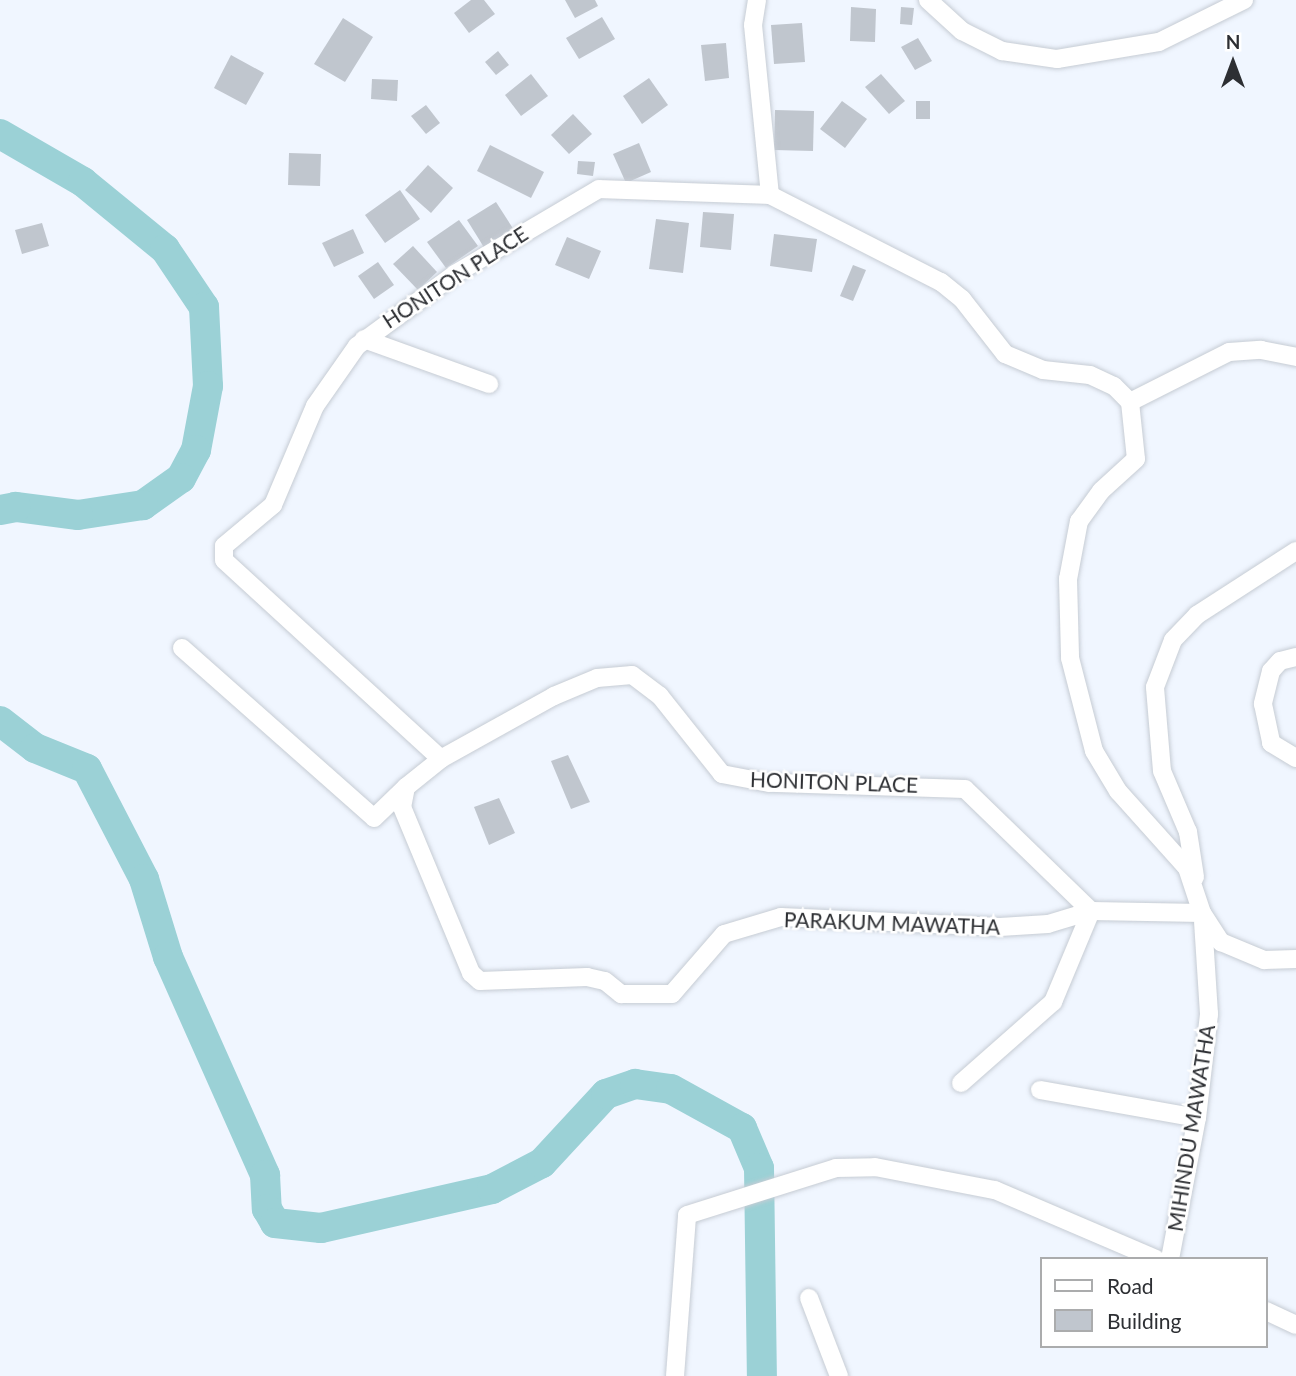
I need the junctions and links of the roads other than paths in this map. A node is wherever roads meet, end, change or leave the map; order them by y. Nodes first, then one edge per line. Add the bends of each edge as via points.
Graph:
1 (758, 0) edge
2 (928, 0) edge
3 (1244, 0) edge
4 (770, 195) junction
5 (364, 339) junction
6 (1296, 357) edge
7 (489, 384) dead end
8 (1130, 402) junction
9 (1296, 551) edge
10 (182, 648) dead end
11 (1296, 657) edge
12 (1296, 758) edge
13 (441, 759) junction
14 (406, 787) junction
15 (1091, 911) junction
16 (1202, 913) junction
17 (1296, 959) edge
18 (961, 1083) dead end
19 (1041, 1090) dead end
20 (1197, 1118) junction
21 (1151, 1257) edge
22 (1170, 1257) edge
23 (809, 1298) dead end
24 (1268, 1312) edge
25 (1296, 1325) edge
26 (675, 1376) edge
27 (839, 1376) edge

1 - 4 street via 754,25
2 - 3 street via 962,31 1002,51 1057,59 1159,42
4 - 5 street, HONITON PLACE via 598,189 455,274
4 - 8 street, HONITON PLACE via 941,282 962,299 1004,354 1043,370 1090,375 1114,386
5 - 7 street
5 - 13 street, HONITON PLACE via 315,406 273,506 224,546 224,560
6 - 8 street via 1261,350 1229,352
8 - 16 street via 1136,459 1101,491 1079,521 1068,579 1070,658 1103,772 1186,868
9 - 16 street via 1197,615 1173,640 1155,687 1162,771 1188,832
10 - 14 street via 374,818
11 - 12 street via 1280,661 1271,671 1263,705 1271,743
13 - 14 street
13 - 15 street, HONITON PLACE via 554,696 597,678 632,675 660,696 722,774 769,783 965,789
14 - 15 street, PARAKUM MAWATHA via 402,807 471,973 480,981 587,977 605,981 621,994 672,994 724,933 780,917 1000,927 1048,924
15 - 16 street
15 - 18 street via 1053,1002
16 - 17 street via 1230,949 1264,960
16 - 20 street, MIHINDU MAWATHA via 1209,947 1209,1014
19 - 20 street
20 - 22 street, MIHINDU MAWATHA
21 - 26 street via 995,1190 875,1167 836,1168 682,1221
23 - 27 street
24 - 25 street

